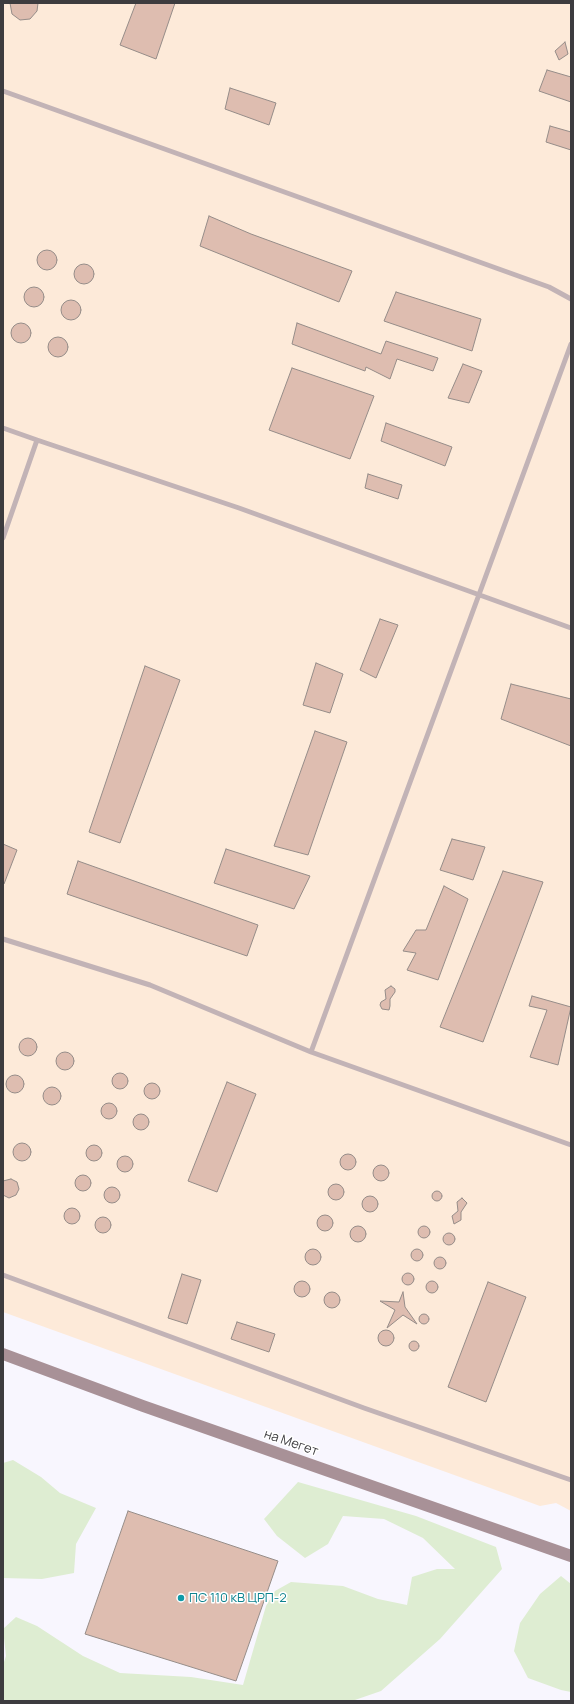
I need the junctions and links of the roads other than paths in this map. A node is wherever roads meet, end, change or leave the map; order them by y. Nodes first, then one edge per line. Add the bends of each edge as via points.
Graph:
1 (3, 91) edge
2 (571, 300) edge
3 (571, 344) edge
4 (3, 428) edge
5 (37, 440) junction
6 (3, 538) edge
7 (480, 595) junction
8 (571, 628) edge
9 (3, 939) edge
10 (311, 1052) junction
11 (571, 1145) edge
12 (3, 1276) edge
13 (3, 1354) edge
14 (571, 1480) edge
15 (571, 1556) edge

1 - 2 lane via 549,287
3 - 7 lane
4 - 5 lane
5 - 6 lane
5 - 7 lane via 239,508
7 - 8 lane
7 - 10 lane
9 - 10 lane via 150,985
10 - 11 lane
12 - 14 lane via 364,1408
13 - 15 street, на Мегет via 143,1406

